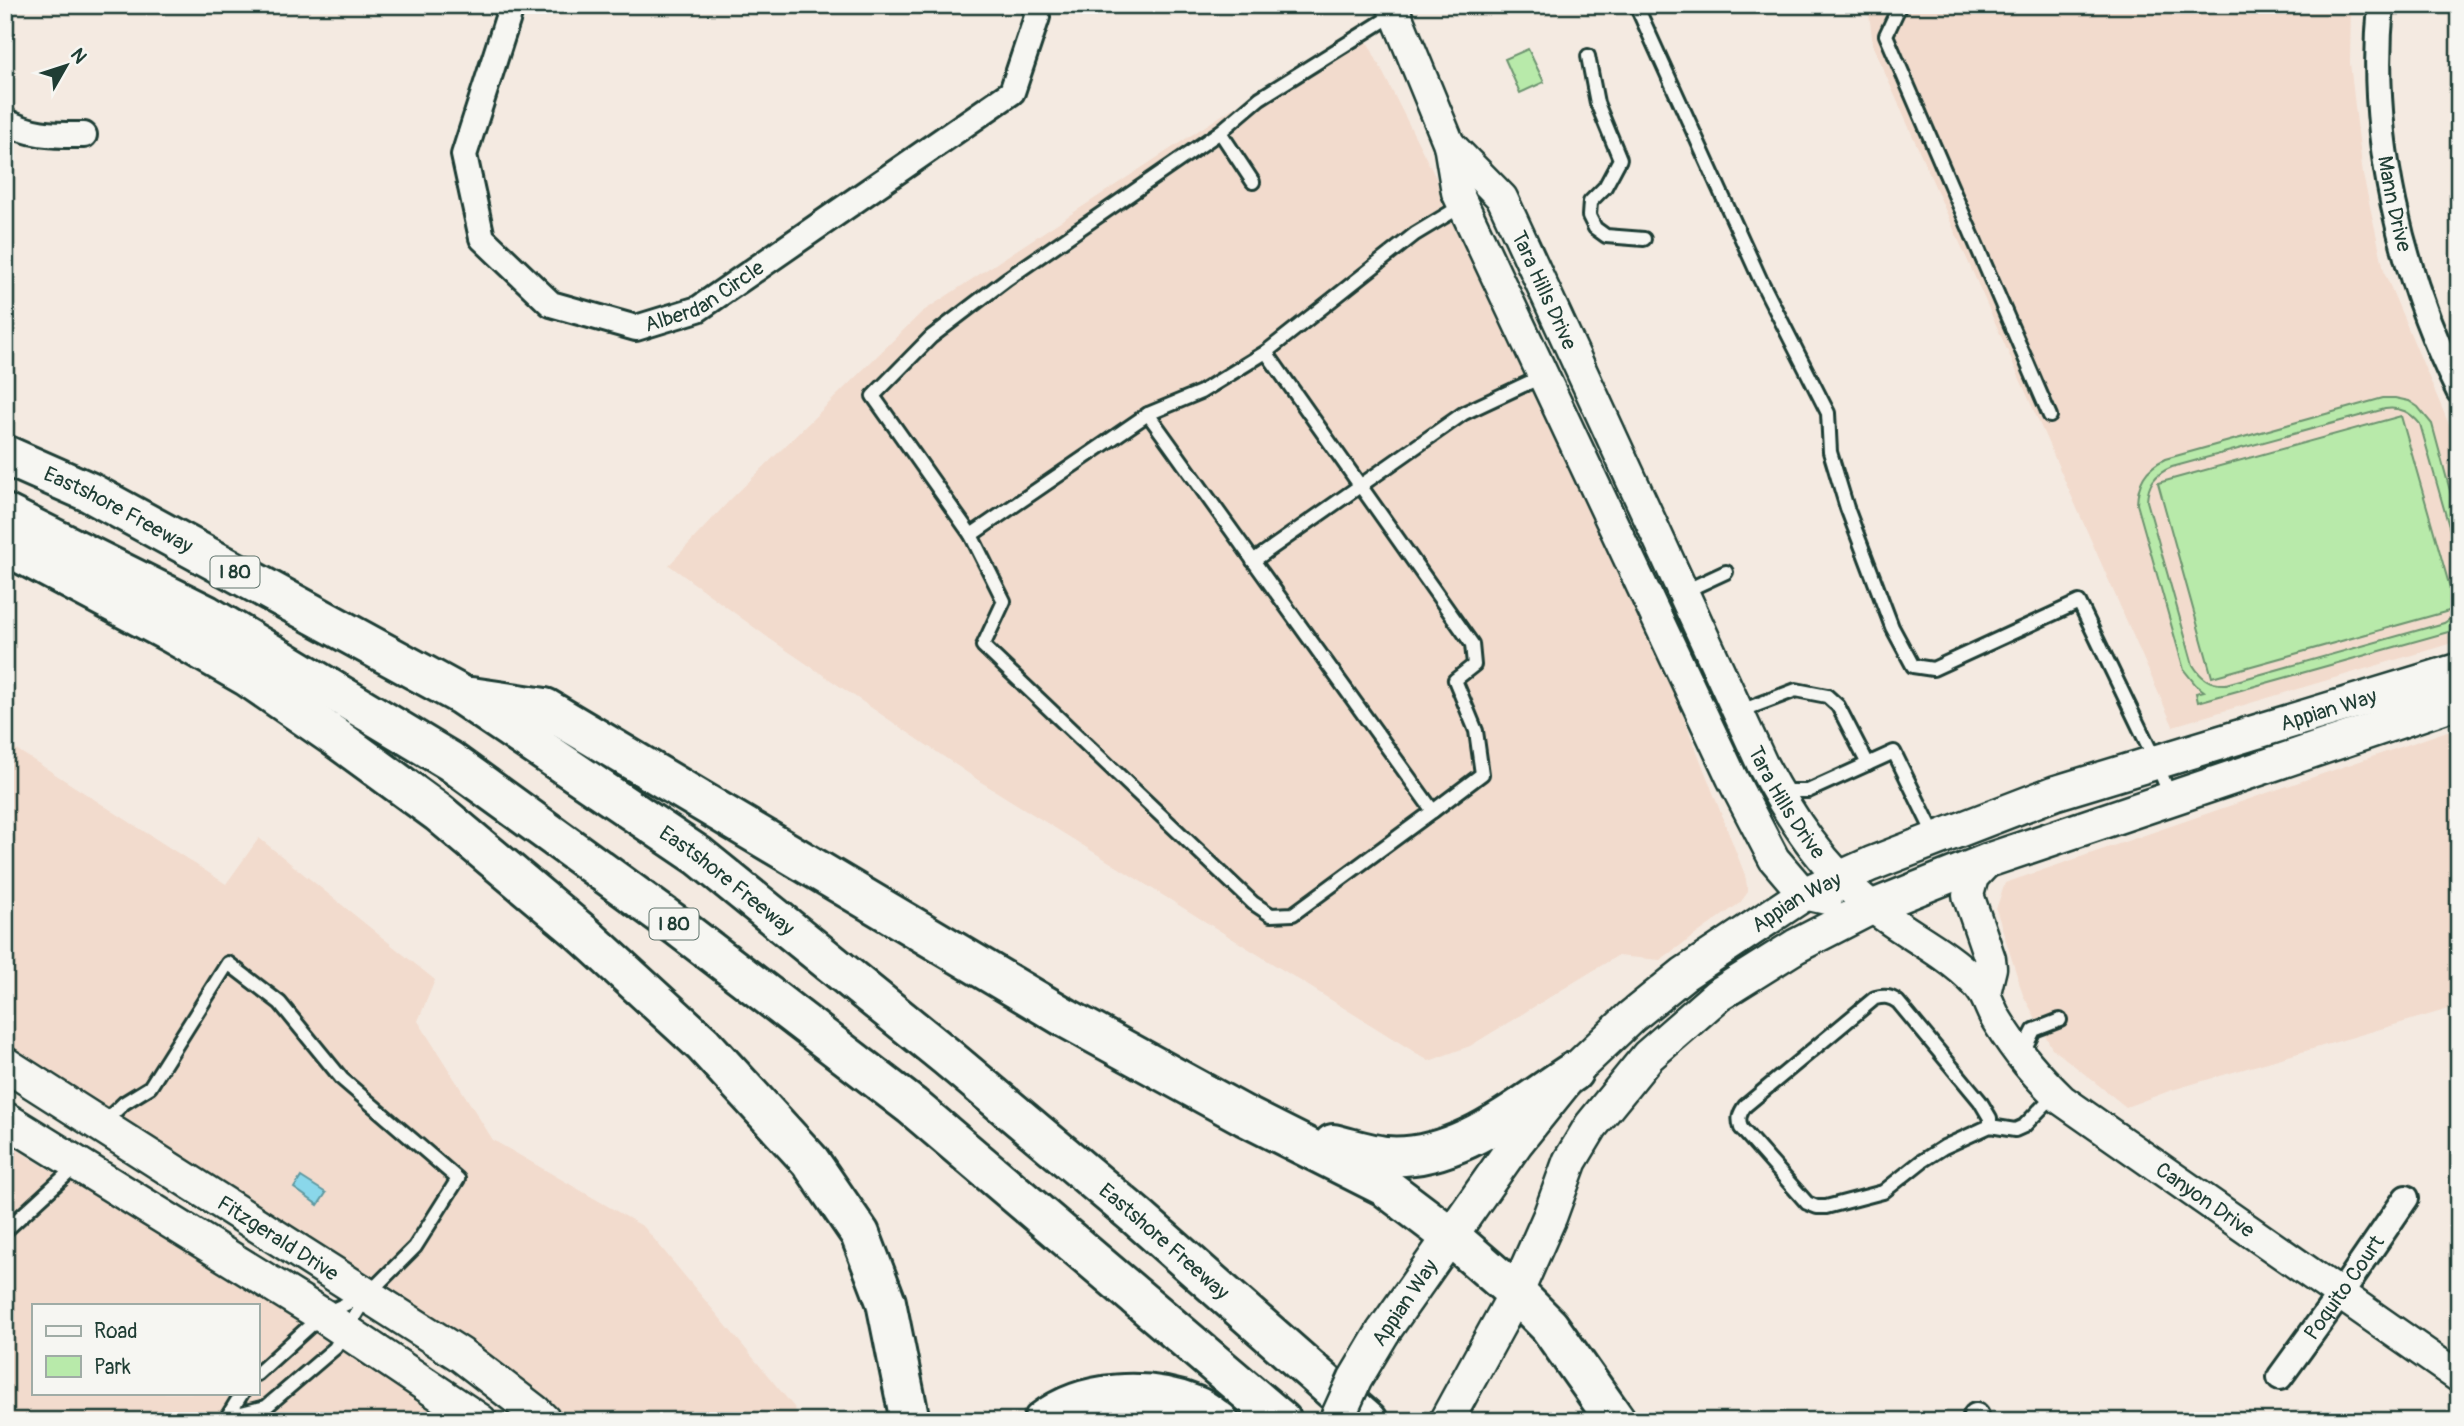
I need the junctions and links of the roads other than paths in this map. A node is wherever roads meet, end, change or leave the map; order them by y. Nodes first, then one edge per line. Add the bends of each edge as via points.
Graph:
1 (512, 5) edge
2 (1034, 5) edge
3 (1636, 5) edge
4 (1900, 5) edge
5 (2381, 5) edge
6 (1394, 9) edge
7 (1588, 56) dead end
8 (5, 121) edge
9 (1220, 132) junction
10 (84, 135) dead end
11 (1449, 144) junction
12 (1253, 182) dead end
13 (1464, 205) junction
14 (1644, 239) dead end
15 (1266, 352) junction
16 (1543, 376) junction
17 (2459, 391) edge
18 (1148, 414) junction
19 (2050, 416) dead end
20 (5, 455) edge
21 (1360, 485) junction
22 (5, 514) edge
23 (971, 535) junction
24 (5, 545) edge
25 (1253, 561) junction
26 (1726, 572) dead end
27 (1683, 592) junction
28 (2459, 670) edge
29 (461, 695) junction
30 (2459, 701) edge
31 (1738, 712) junction
32 (2156, 762) junction
33 (1868, 764) junction
34 (1777, 792) junction
35 (2171, 798) junction
36 (1433, 811) junction
37 (1757, 827) junction
38 (1936, 838) junction
39 (1989, 860) junction
40 (1838, 877) junction
41 (1804, 894) junction
42 (1872, 907) junction
43 (1769, 917) junction
44 (1985, 993) junction
45 (2060, 1020) dead end
46 (2021, 1058) junction
47 (5, 1064) edge
48 (1573, 1072) junction
49 (2056, 1094) junction
50 (1245, 1116) junction
51 (5, 1119) edge
52 (100, 1125) junction
53 (1990, 1126) junction
54 (78, 1164) junction
55 (2406, 1198) dead end
56 (5, 1231) edge
57 (1450, 1236) junction
58 (1516, 1293) junction
59 (2341, 1293) junction
60 (368, 1294) junction
61 (334, 1323) junction
62 (259, 1373) edge
63 (2280, 1377) dead end
64 (2459, 1377) edge
65 (241, 1394) edge
66 (227, 1418) edge
67 (480, 1421) edge
68 (544, 1421) edge
69 (910, 1421) edge
70 (1043, 1421) edge
71 (1219, 1421) edge
72 (1282, 1421) edge
73 (1336, 1421) edge
74 (1368, 1421) edge
75 (1446, 1421) edge
76 (1616, 1421) edge

1 - 2 street, Alberdan Circle via 464,155 482,239 551,304 636,328 698,309 1012,92 1037,17
3 - 32 lane via 1760,279 1828,413 1830,452 1847,508 1892,627 1913,666 1933,669 2079,602
4 - 19 lane via 1886,35
5 - 17 street, Mann Drive via 2380,90 2395,208 2411,273
6 - 9 lane via 1260,98
6 - 11 street, Tara Hills Drive
7 - 14 lane via 1597,103 1620,159 1605,187 1590,202 1589,216 1606,236
8 - 10 street via 41,135
9 - 12 lane
9 - 23 lane via 1007,279 931,337 873,396
11 - 13 street, Tara Hills Drive via 1457,192
11 - 27 street, Tara Hills Drive via 1502,198
13 - 15 lane via 1415,234
13 - 16 street, Tara Hills Drive
15 - 18 lane via 1201,392
15 - 21 lane
16 - 21 lane via 1464,413
16 - 37 street, Tara Hills Drive
18 - 23 lane
18 - 25 lane
20 - 29 highway, Eastshore Freeway / I 80 via 89,492
21 - 25 lane
21 - 36 lane via 1472,644 1474,665 1455,680 1476,731 1482,774
22 - 72 highway, I 80 via 206,615 450,761 680,928 912,1106
23 - 36 lane via 1004,601 984,646 1271,915 1293,914
24 - 69 highway via 248,677 335,737 439,813 582,933 703,1044 810,1161 860,1234 886,1302
25 - 36 lane
26 - 27 lane
27 - 31 street, Tara Hills Drive
28 - 32 main road, Appian Way
29 - 50 highway via 545,708 1066,1018
29 - 74 highway, Eastshore Freeway / I 80 via 699,856 1126,1207
30 - 35 main road, Appian Way
31 - 33 lane via 1796,690 1827,696 1838,706
31 - 34 street, Tara Hills Drive
32 - 35 lane
32 - 38 main road, Appian Way via 2055,793
33 - 34 lane via 1808,791
33 - 38 lane via 1894,752
34 - 40 street, Tara Hills Drive
35 - 39 main road, Appian Way
37 - 41 street, Tara Hills Drive via 1774,859
37 - 43 street via 1771,876 1774,902
38 - 40 main road, Appian Way
39 - 42 main road, Appian Way
39 - 44 street via 1973,877 1968,894 1990,959
40 - 41 main road, Appian Way
40 - 42 street, Tara Hills Drive
41 - 42 street
41 - 43 main road, Appian Way
42 - 44 street, Canyon Drive via 1963,970
42 - 58 main road, Appian Way via 1718,995 1648,1056 1591,1126 1570,1161
43 - 48 main road, Appian Way via 1673,982
44 - 46 street, Canyon Drive
45 - 46 lane via 2035,1030
46 - 49 street, Canyon Drive
47 - 52 main road, Fitzgerald Drive
48 - 50 highway via 1475,1136 1429,1153 1386,1156 1310,1139
48 - 57 main road, Appian Way
49 - 53 lane via 2024,1126 2015,1130
49 - 59 street, Canyon Drive
50 - 57 highway via 1384,1186
51 - 54 main road, Fitzgerald Drive
52 - 60 main road, Fitzgerald Drive
52 - 60 lane via 150,1087 228,963 280,1003 342,1079 458,1178 415,1247
53 - 53 lane via 1933,1154 1883,1192 1817,1207 1807,1203 1739,1121 1745,1106 1883,996 1898,1002 1980,1101
54 - 56 lane
54 - 61 main road, Fitzgerald Drive
55 - 59 street, Poquito Court
57 - 58 highway
57 - 73 main road, Appian Way, bridge via 1383,1332
58 - 75 main road, Appian Way
58 - 76 highway via 1549,1326
59 - 63 street, Poquito Court
59 - 64 street, Canyon Drive
60 - 61 lane
60 - 61 lane
60 - 68 main road, Fitzgerald Drive via 461,1355
61 - 62 lane
61 - 66 lane via 335,1348 266,1407
61 - 67 main road, Fitzgerald Drive
65 - 66 lane
70 - 71 highway via 1079,1402 1121,1394 1157,1395 1197,1406

